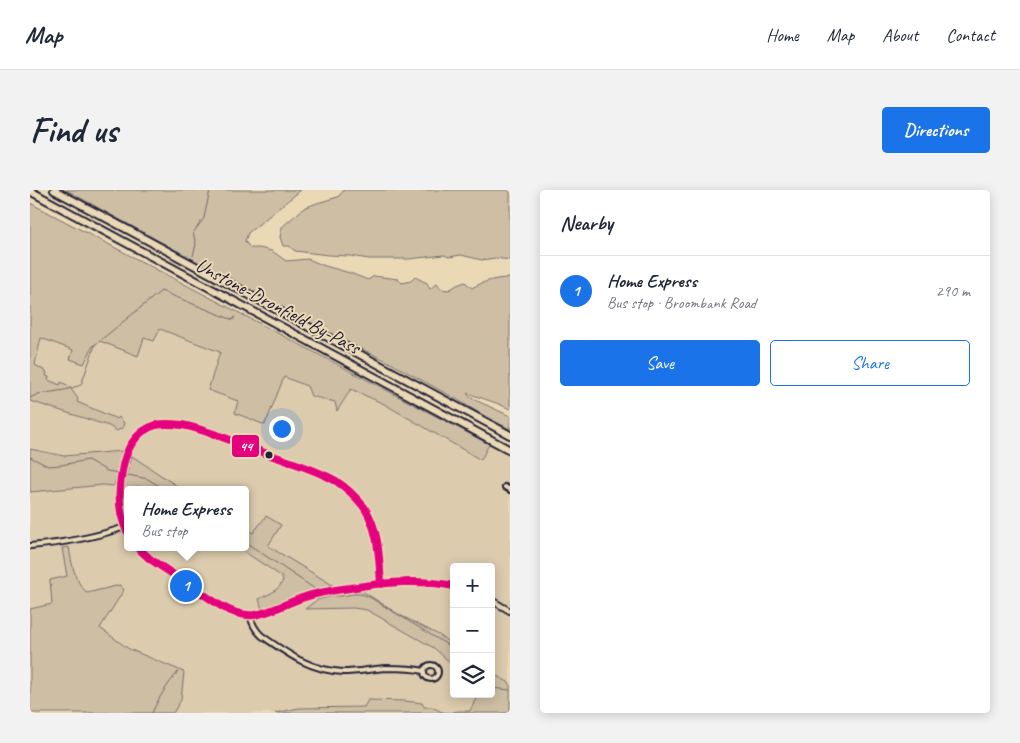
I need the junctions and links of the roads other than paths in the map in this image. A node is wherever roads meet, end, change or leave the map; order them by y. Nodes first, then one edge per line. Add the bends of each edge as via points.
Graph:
1 (54, 190) edge
2 (30, 191) edge
3 (510, 435) edge
4 (510, 450) edge
5 (504, 487) dead end
6 (510, 490) edge
7 (124, 521) edge
8 (124, 529) edge
9 (30, 546) edge
10 (142, 551) edge
11 (380, 584) junction
12 (450, 585) edge
13 (495, 602) edge
14 (510, 611) edge
15 (250, 615) junction
16 (424, 671) dead end

1 - 3 highway, Unstone-Dronfield By-Pass
2 - 4 highway, Unstone-Dronfield By-Pass
5 - 6 street
7 - 11 street via 119,500 128,448 145,430 175,424 212,434 329,478 346,488 366,510 373,525
8 - 9 street via 64,543
10 - 15 street via 221,606
11 - 12 street via 417,581
11 - 15 street via 330,591
13 - 14 street
15 - 16 street via 256,631 262,636 300,661 317,667 344,672 386,668

